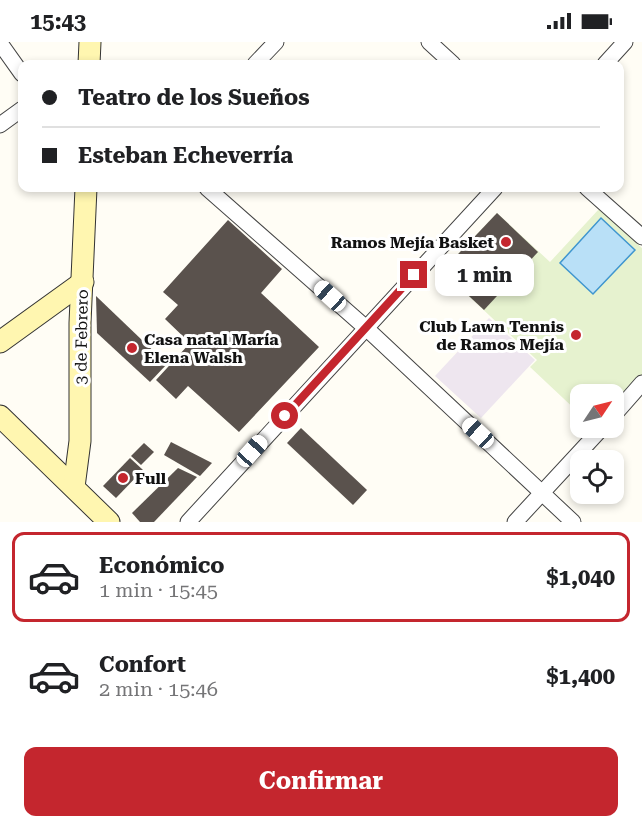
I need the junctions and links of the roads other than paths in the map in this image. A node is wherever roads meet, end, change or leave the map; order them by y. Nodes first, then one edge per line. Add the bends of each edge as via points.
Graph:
1 (276, 42) edge
2 (429, 42) edge
3 (625, 42) edge
4 (0, 43) edge
5 (259, 60) edge
6 (449, 60) edge
7 (609, 60) edge
8 (18, 68) edge
9 (18, 112) edge
10 (0, 125) edge
11 (86, 192) edge
12 (212, 192) edge
13 (491, 192) edge
14 (591, 192) edge
15 (642, 237) edge
16 (82, 282) junction
17 (366, 327) junction
18 (0, 342) edge
19 (642, 383) edge
20 (624, 404) edge
21 (0, 416) edge
22 (593, 438) edge
23 (74, 487) junction
24 (542, 493) junction
25 (109, 522) edge
26 (188, 522) edge
27 (515, 522) edge
28 (573, 522) edge

1 - 5 street
2 - 6 street
3 - 7 street
4 - 8 street
9 - 10 street
11 - 16 main road, 3 de Febrero
12 - 17 street
13 - 17 street
14 - 15 street
16 - 18 main road
16 - 23 main road, 3 de Febrero via 80,441
17 - 24 street
17 - 26 street
19 - 20 street
21 - 23 main road
22 - 24 street
23 - 25 main road
24 - 27 street
24 - 28 street

